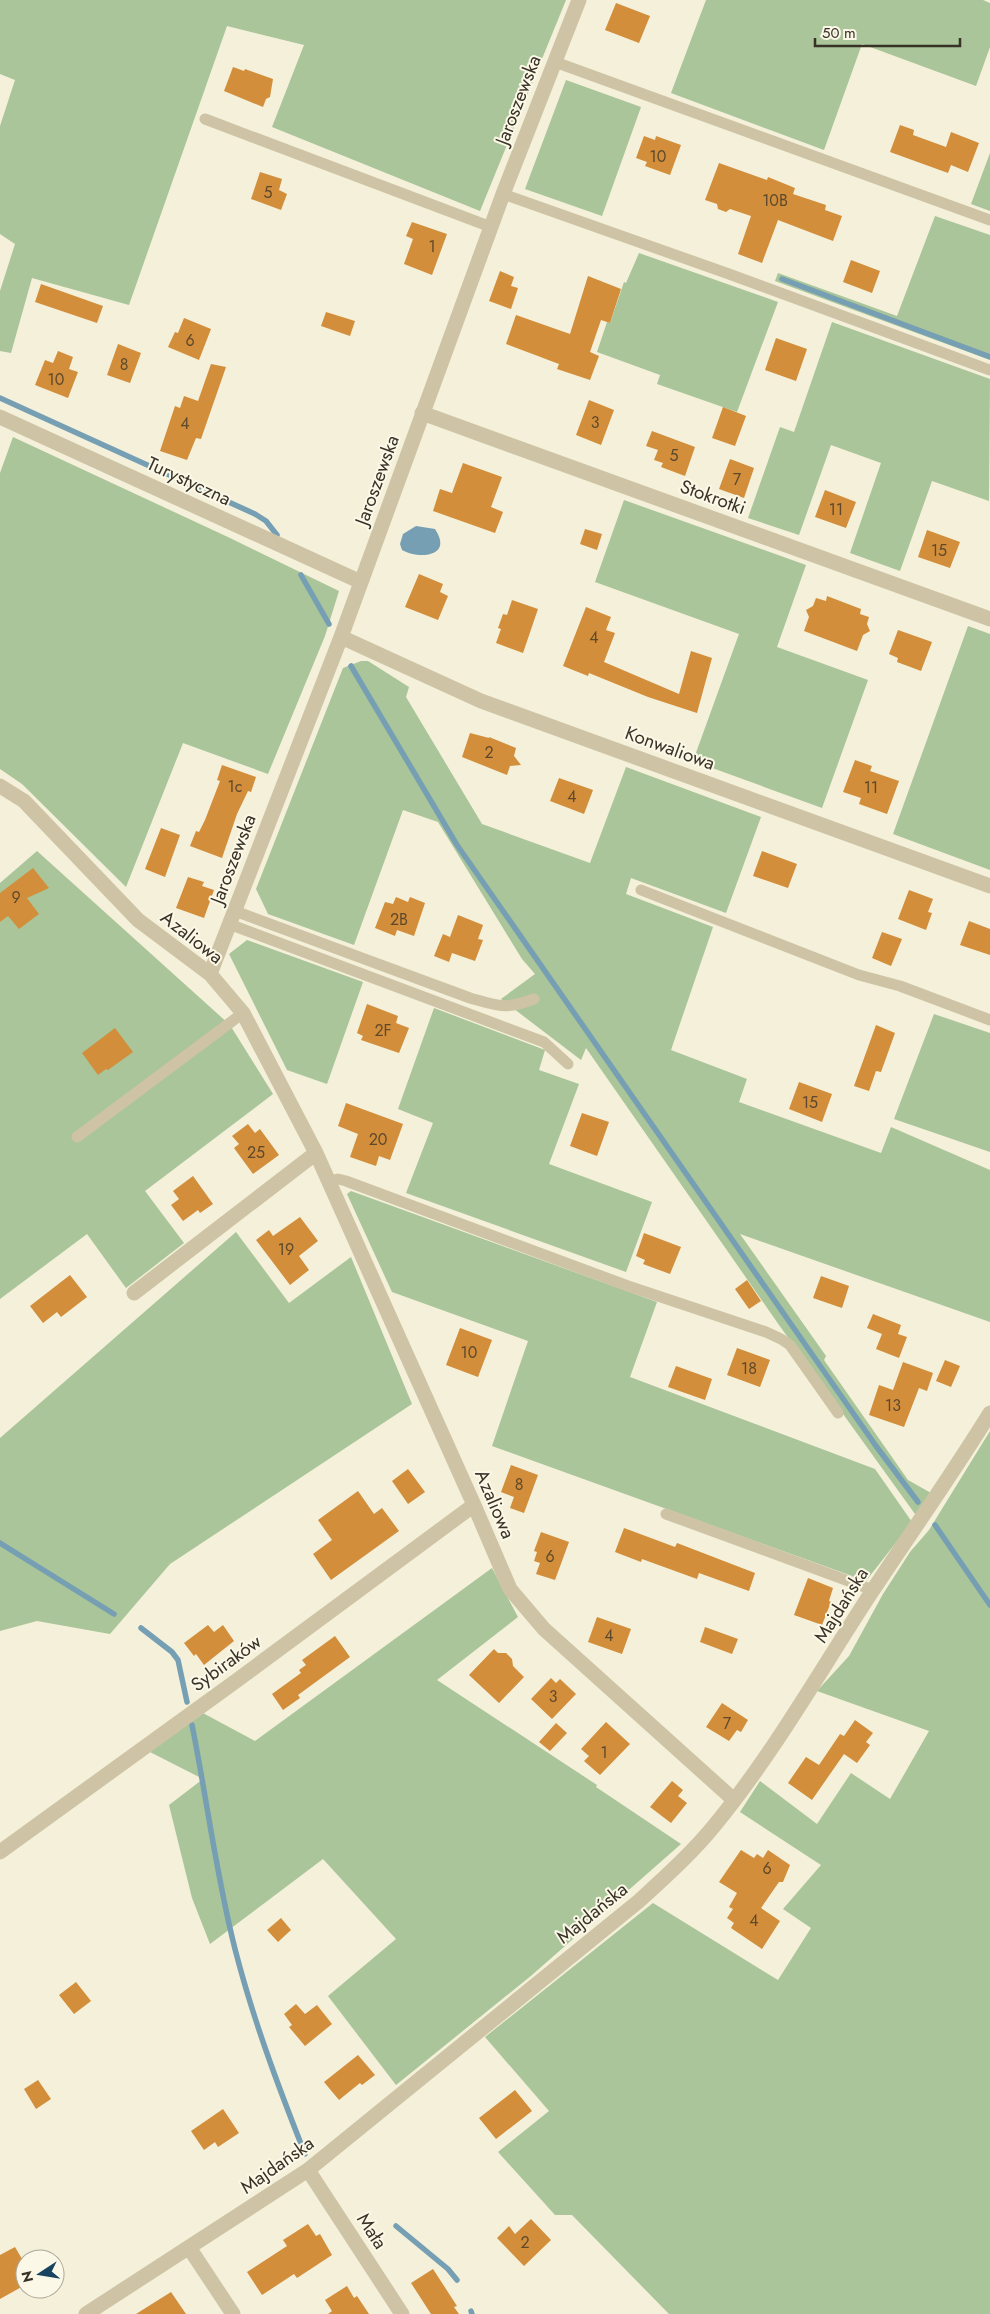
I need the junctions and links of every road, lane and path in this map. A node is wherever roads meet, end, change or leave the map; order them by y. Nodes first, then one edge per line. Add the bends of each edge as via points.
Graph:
1 (579, 0) edge
2 (555, 62) junction
3 (205, 119) dead end
4 (503, 194) junction
5 (990, 220) edge
6 (491, 227) junction
7 (990, 370) edge
8 (422, 413) junction
9 (0, 417) edge
10 (361, 582) junction
11 (990, 619) edge
12 (341, 637) junction
13 (0, 786) edge
14 (990, 886) edge
15 (641, 890) dead end
16 (232, 918) junction
17 (210, 974) junction
18 (534, 999) dead end
19 (243, 1013) junction
20 (990, 1020) edge
21 (568, 1064) dead end
22 (76, 1137) dead end
23 (316, 1153) junction
24 (329, 1181) junction
25 (134, 1293) dead end
26 (838, 1412) dead end
27 (989, 1416) edge
28 (474, 1505) junction
29 (666, 1514) dead end
30 (873, 1590) junction
31 (734, 1800) junction
32 (0, 1852) edge
33 (308, 2170) junction
34 (190, 2249) junction
35 (86, 2314) edge
36 (233, 2314) edge
37 (402, 2314) edge

1 - 2 street, Jaroszewska
2 - 4 street, Jaroszewska
2 - 5 lane
3 - 6 lane
4 - 6 street, Jaroszewska
4 - 7 lane
6 - 8 street, Jaroszewska
8 - 10 street, Jaroszewska
8 - 11 street, Stokrotki
9 - 10 street, Turystyczna
10 - 12 street, Jaroszewska
12 - 14 street, Konwaliowa via 480,701
12 - 16 street, Jaroszewska
13 - 17 street, Azaliowa via 24,801 138,920
15 - 20 lane via 859,975 900,986
16 - 17 street, Jaroszewska
16 - 18 lane via 503,1007
16 - 21 lane via 544,1042
17 - 19 street, Azaliowa
19 - 22 lane
19 - 23 street, Azaliowa
23 - 24 street, Azaliowa
23 - 25 street
24 - 26 lane via 346,1181 628,1286 766,1332 790,1345
24 - 28 street, Azaliowa
27 - 30 street, Majdańska
28 - 31 street, Azaliowa via 510,1589 544,1629
28 - 32 street, Sybiraków
29 - 30 lane
30 - 31 street, Majdańska via 810,1691
31 - 33 street, Majdańska via 713,1828 639,1901
33 - 34 street, Majdańska
33 - 37 street, Mała
34 - 35 street, Majdańska
34 - 36 street

